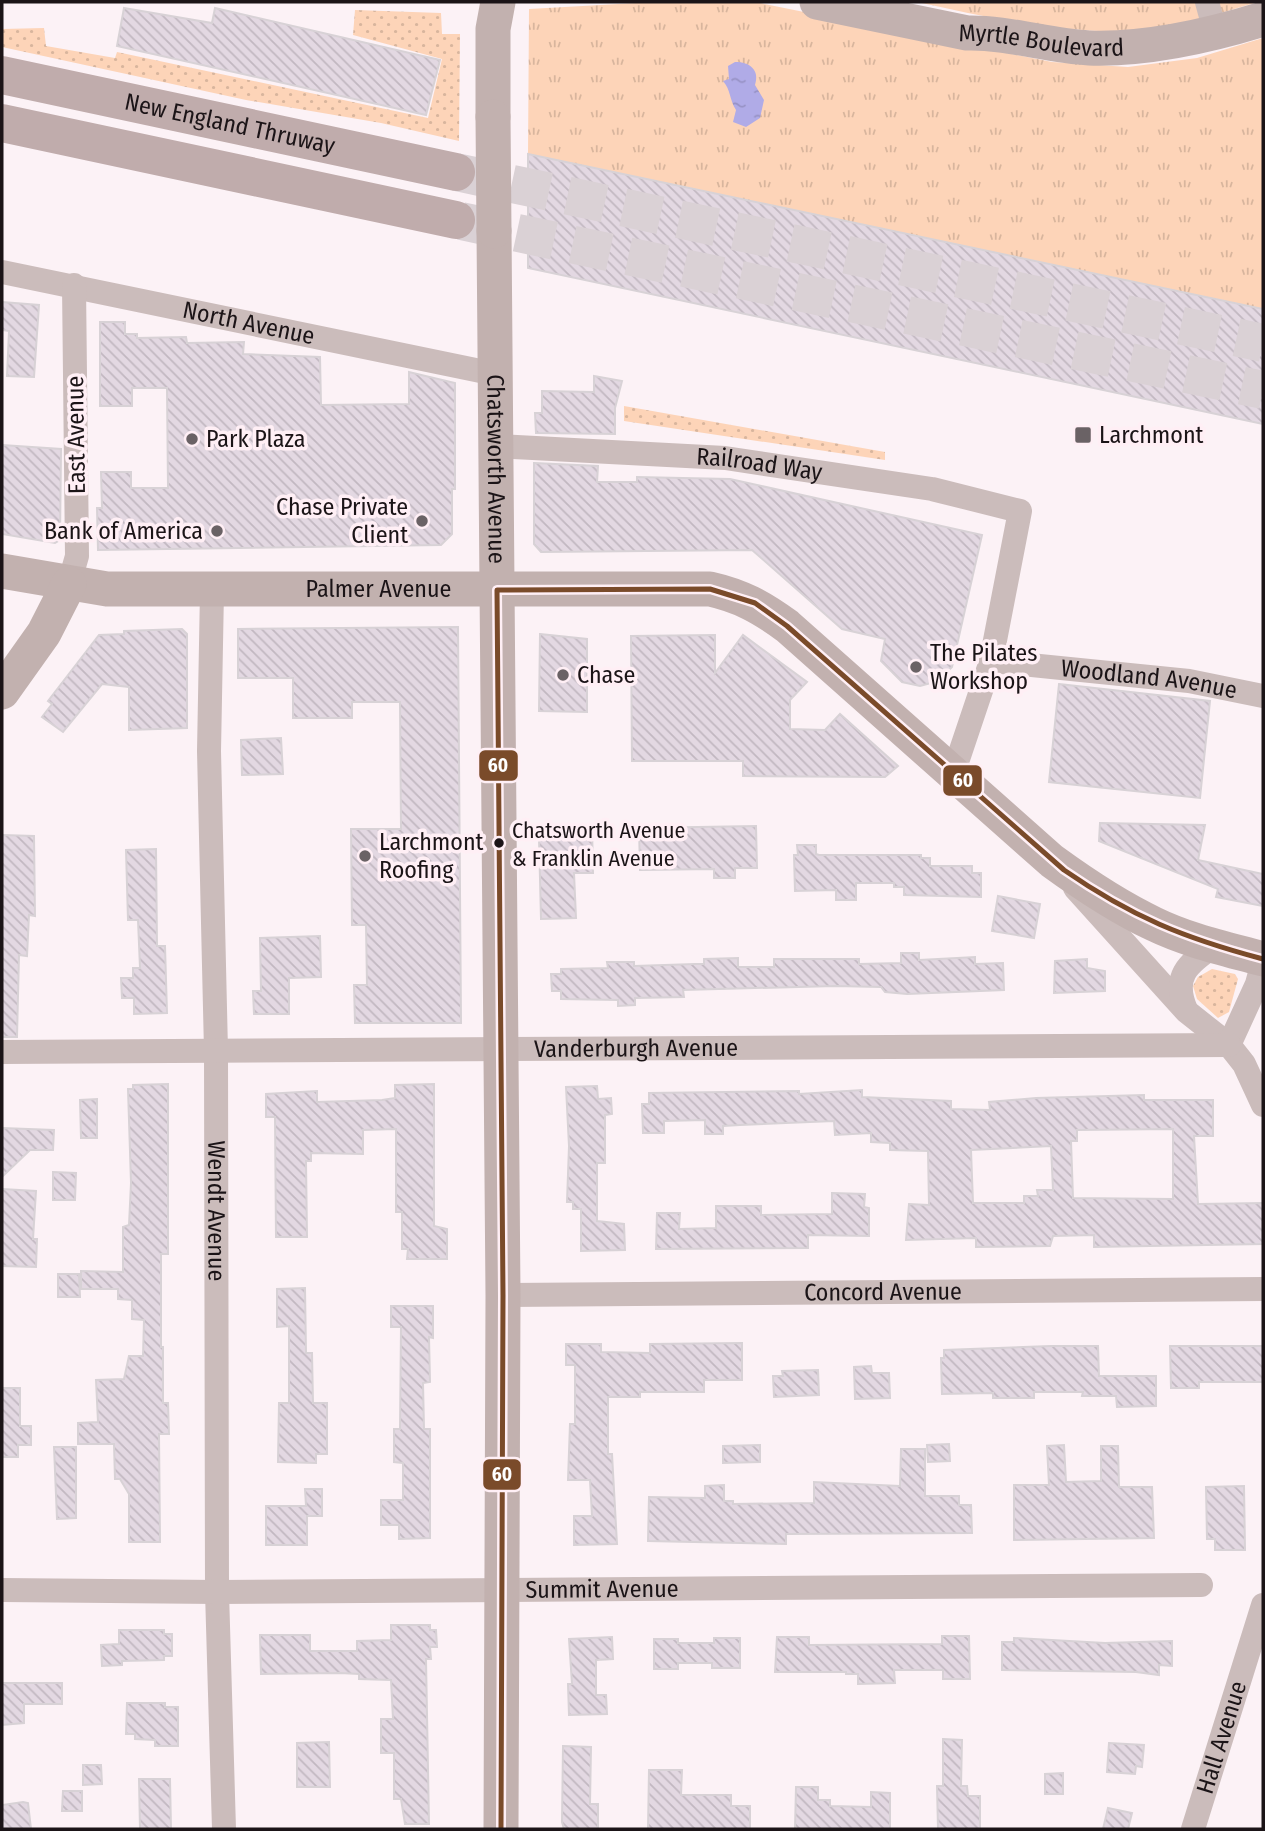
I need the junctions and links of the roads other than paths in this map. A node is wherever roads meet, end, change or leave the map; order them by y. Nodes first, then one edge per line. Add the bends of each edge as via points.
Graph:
1 (498, 2) edge
2 (817, 2) edge
3 (1211, 16) edge
4 (1263, 19) edge
5 (2, 75) edge
6 (2, 123) edge
7 (456, 172) tunnel mouth
8 (456, 220) tunnel mouth
9 (2, 272) edge
10 (74, 285) junction
11 (495, 374) junction
12 (496, 446) junction
13 (2, 570) edge
14 (69, 584) junction
15 (497, 590) junction
16 (212, 591) junction
17 (991, 661) junction
18 (2, 692) edge
19 (1263, 696) edge
20 (953, 774) junction
21 (1052, 861) junction
22 (1214, 946) junction
23 (1263, 961) edge
24 (1186, 1011) junction
25 (1229, 1045) junction
26 (499, 1049) junction
27 (216, 1051) junction
28 (2, 1052) edge
29 (1263, 1105) edge
30 (1263, 1289) edge
31 (503, 1295) junction
32 (1201, 1585) dead end
33 (2, 1590) edge
34 (502, 1591) junction
35 (216, 1592) junction
36 (1263, 1605) edge
37 (1260, 1636) edge
38 (224, 1829) edge
39 (501, 1829) edge
40 (1194, 1829) edge

1 - 11 street, Chatsworth Avenue, bridge via 493,29
2 - 3 street, Myrtle Boulevard via 967,33 1088,48 1150,45
3 - 4 street, Myrtle Boulevard
5 - 7 highway, New England Thruway
6 - 8 highway, New England Thruway
9 - 10 street, North Avenue
10 - 11 street, North Avenue
10 - 14 street, East Avenue via 77,556
11 - 12 street, Chatsworth Avenue
12 - 15 street, Chatsworth Avenue
12 - 17 street, Railroad Way via 725,458 932,489 1020,511
13 - 14 street, Palmer Avenue
14 - 16 street, Palmer Avenue via 107,590
14 - 18 street via 44,633
15 - 16 street, Palmer Avenue
15 - 20 street, Palmer Avenue via 710,589 755,603 787,626
15 - 26 street, Chatsworth Avenue
16 - 27 street, Wendt Avenue via 209,751
17 - 19 street, Woodland Avenue via 1083,667
17 - 20 street
20 - 21 street, Palmer Avenue
21 - 22 street, Palmer Avenue via 1156,925
21 - 24 street
22 - 23 street, Palmer Avenue
22 - 24 street via 1181,977 1179,993
23 - 25 street
24 - 25 street
25 - 26 street, Vanderburgh Avenue
25 - 29 street via 1244,1064
26 - 27 street, Vanderburgh Avenue
26 - 31 street, Chatsworth Avenue
27 - 28 street, Vanderburgh Avenue
27 - 35 street, Wendt Avenue
30 - 31 street, Concord Avenue
31 - 34 street, Chatsworth Avenue
32 - 34 street, Summit Avenue
33 - 35 street, Summit Avenue
34 - 35 street, Summit Avenue
34 - 39 street, Chatsworth Avenue
35 - 38 street, Wendt Avenue
36 - 37 street, Hall Avenue
37 - 40 street, Hall Avenue

